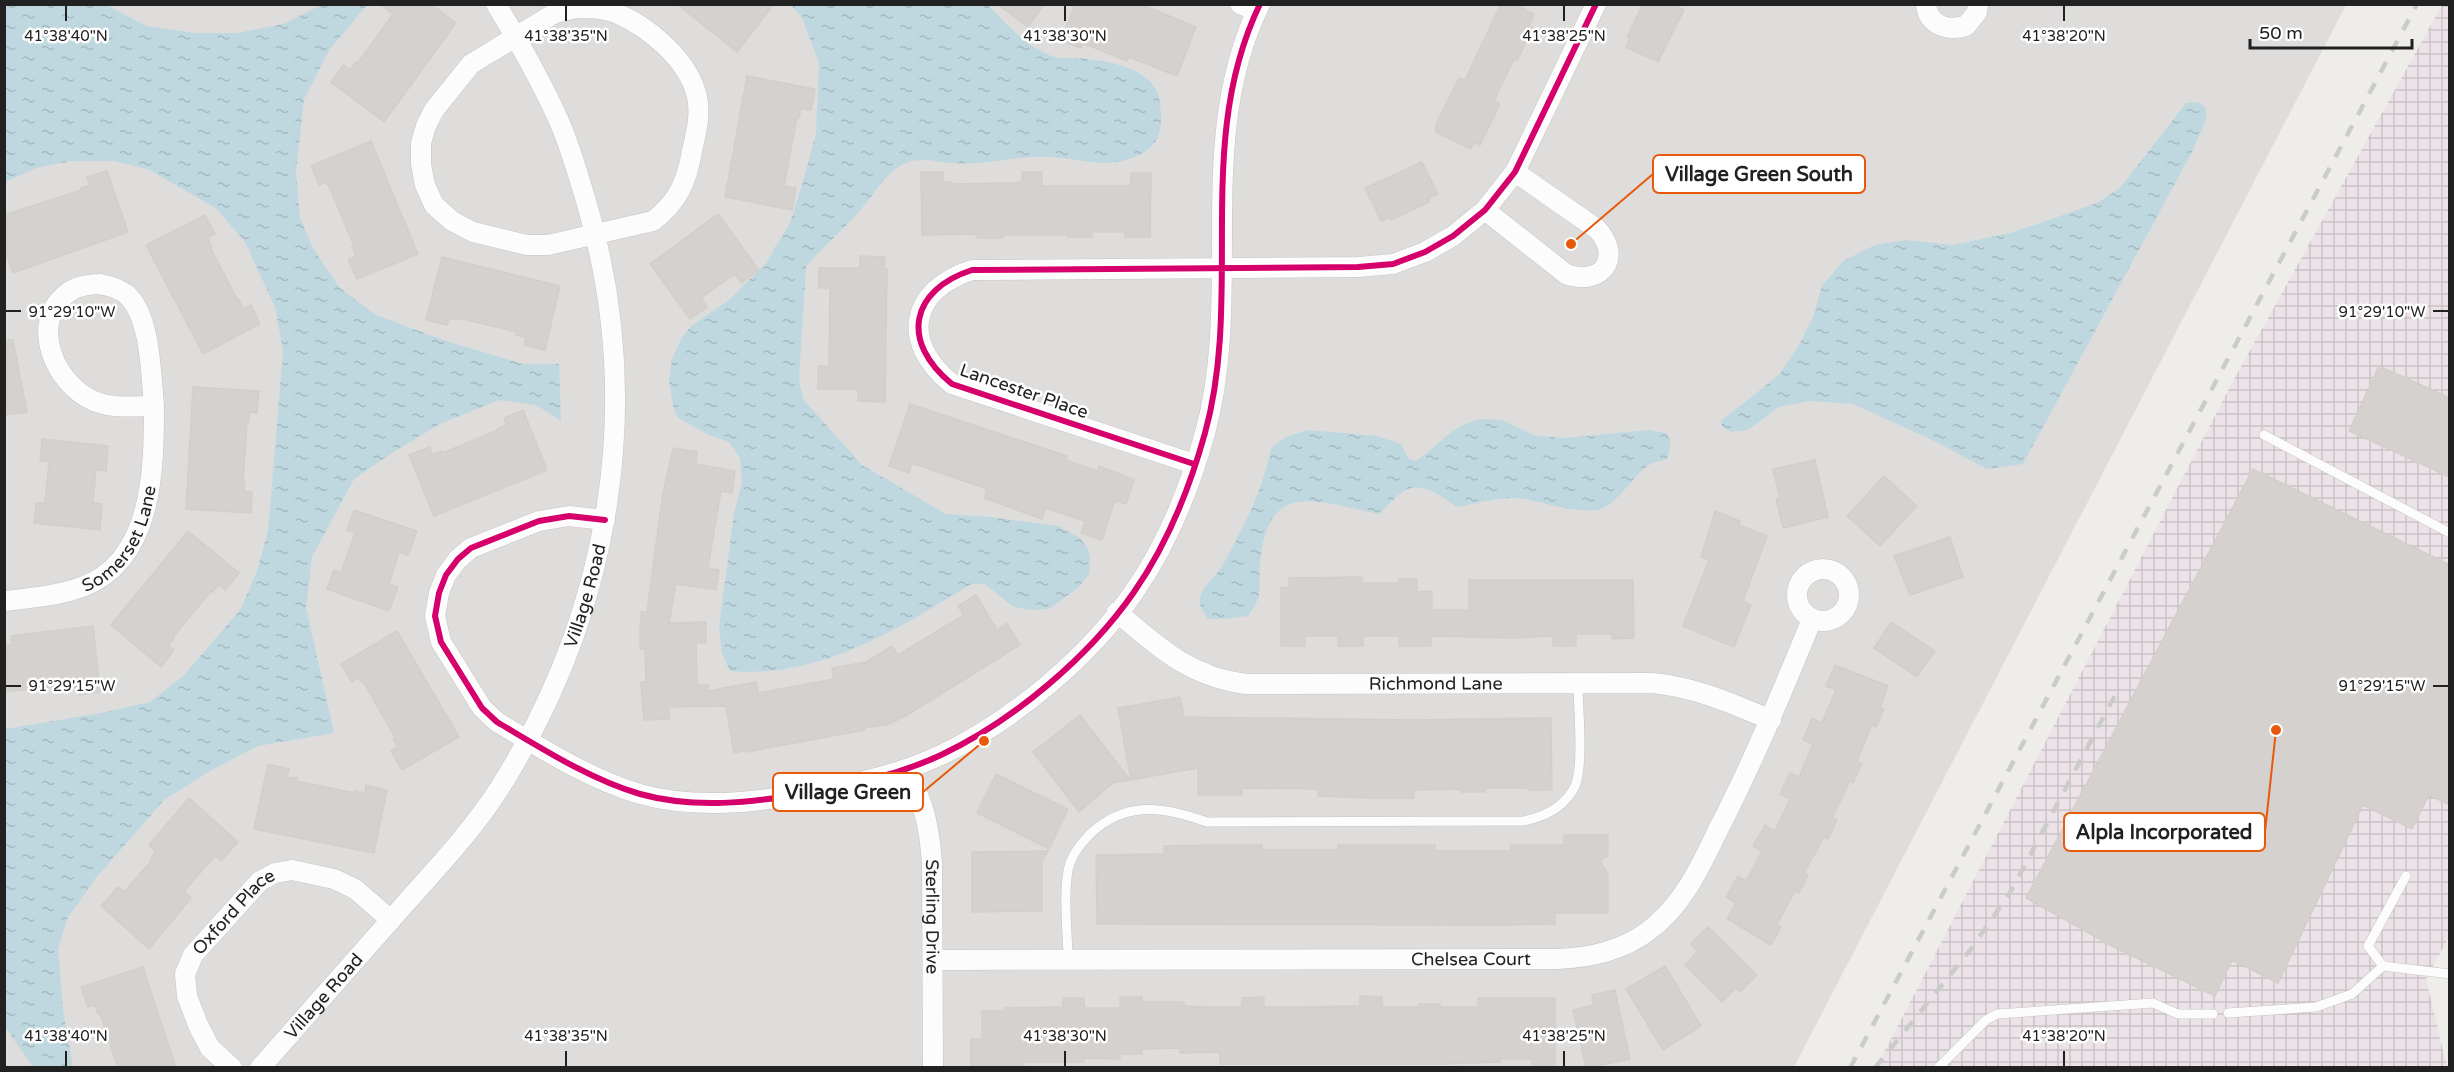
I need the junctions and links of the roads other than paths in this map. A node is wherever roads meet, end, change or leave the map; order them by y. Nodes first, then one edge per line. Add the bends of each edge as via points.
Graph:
1 (496, 4) edge
2 (1596, 4) edge
3 (1926, 4) edge
4 (1978, 4) edge
5 (1252, 7) edge
6 (515, 36) junction
7 (1515, 172) junction
8 (1485, 210) junction
9 (596, 235) junction
10 (1222, 270) junction
11 (153, 406) junction
12 (2264, 435) dead end
13 (1194, 464) junction
14 (605, 520) junction
15 (2450, 534) edge
16 (4, 601) edge
17 (1117, 612) junction
18 (1812, 619) dead end
19 (1578, 684) junction
20 (1771, 720) junction
21 (528, 740) junction
22 (906, 768) junction
23 (2406, 876) dead end
24 (391, 920) junction
25 (933, 960) junction
26 (1068, 960) junction
27 (2383, 966) junction
28 (2450, 974) edge
29 (2228, 1013) dead end
30 (2213, 1014) dead end
31 (232, 1068) edge
32 (260, 1068) edge
33 (933, 1068) edge
34 (1938, 1068) edge

1 - 6 street, Village Road
2 - 7 street, Lancester Place
3 - 4 street via 1930,18 1947,28 1966,26
5 - 10 street via 1224,130
6 - 9 street, Village Road via 559,122
6 - 9 street via 471,64 434,110 421,143 425,185 434,205 473,232 527,245 548,245
6 - 9 street via 555,13 576,8 615,13 633,21 673,53 692,82 698,119 688,175 680,194 653,220
7 - 8 street, Lancester Place
7 - 8 street via 1597,229 1609,249 1608,262 1590,277 1579,279 1566,274
8 - 10 street, Lancester Place via 1453,236 1394,264
9 - 14 street, Village Road via 611,323 616,393
10 - 13 street via 1213,394
10 - 13 street, Lancester Place via 972,270 952,276 938,288 926,300 920,315 924,355 952,384
11 - 11 street, Somerset Lane via 151,365 136,306 114,287 100,284 82,285 69,292 58,302 49,329 55,364 65,380 94,401 112,406
11 - 16 street, Somerset Lane via 147,505 139,534 125,555 84,586 54,595
12 - 15 lane
13 - 17 street via 1155,555
14 - 21 street, Village Road via 577,631
14 - 21 street via 569,516 549,519 483,542 458,559 439,593 435,616 441,642 482,708
17 - 19 street, Richmond Lane via 1180,663 1246,684
17 - 22 street via 1070,664 1005,719 940,756
18 - 20 street, Chelsea Court
19 - 20 street, Richmond Lane via 1679,686
19 - 26 lane via 1575,785 1565,800 1539,818 1207,822 1151,808 1108,819 1079,845 1070,863
20 - 26 street, Chelsea Court via 1685,895 1647,933 1604,953 1557,959
21 - 22 street via 606,782 641,794 713,804 784,797 868,781
21 - 24 street, Village Road via 459,842
22 - 25 street, Sterling Drive via 923,804 929,831
23 - 27 lane via 2368,946
24 - 31 street, Oxford Place via 355,889 334,879 292,870 260,881 193,955 185,974 187,996 198,1025 210,1048
24 - 32 street, Village Road
25 - 26 street, Chelsea Court
25 - 33 street, Sterling Drive
27 - 28 lane
27 - 29 lane via 2352,994 2316,1007
30 - 34 lane via 2178,1014 2153,1003 1997,1014 1986,1020

